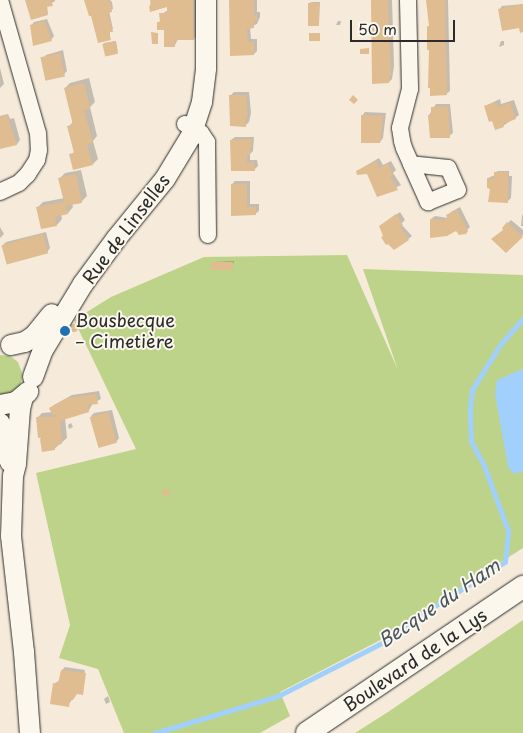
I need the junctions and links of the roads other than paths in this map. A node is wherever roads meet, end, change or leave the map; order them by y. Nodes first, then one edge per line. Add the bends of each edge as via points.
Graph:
1 (0, 0) edge
2 (206, 0) edge
3 (408, 0) edge
4 (189, 126) junction
5 (411, 164) dead end
6 (0, 192) edge
7 (208, 235) dead end
8 (4, 343) edge
9 (33, 377) junction
10 (23, 397) junction
11 (0, 405) edge
12 (0, 423) edge
13 (13, 476) junction
14 (523, 587) edge
15 (28, 705) junction
16 (25, 733) edge
17 (30, 733) edge
18 (307, 733) edge

1 - 6 street via 38,133 39,150 28,174
2 - 4 street, Rue de Linselles via 207,52 202,102
3 - 5 street via 410,89 400,128
4 - 7 street via 201,133 207,142
4 - 8 street, Rue de Linselles via 153,179 88,258 50,319 30,339
4 - 9 street, Rue de Linselles via 184,150 83,284 43,350
8 - 9 street via 20,349 29,359
9 - 10 street, Rue de Linselles
10 - 11 street via 12,404
10 - 13 street
12 - 13 street
13 - 15 street via 13,564
14 - 18 main road, Boulevard de la Lys
15 - 16 street
15 - 17 street

